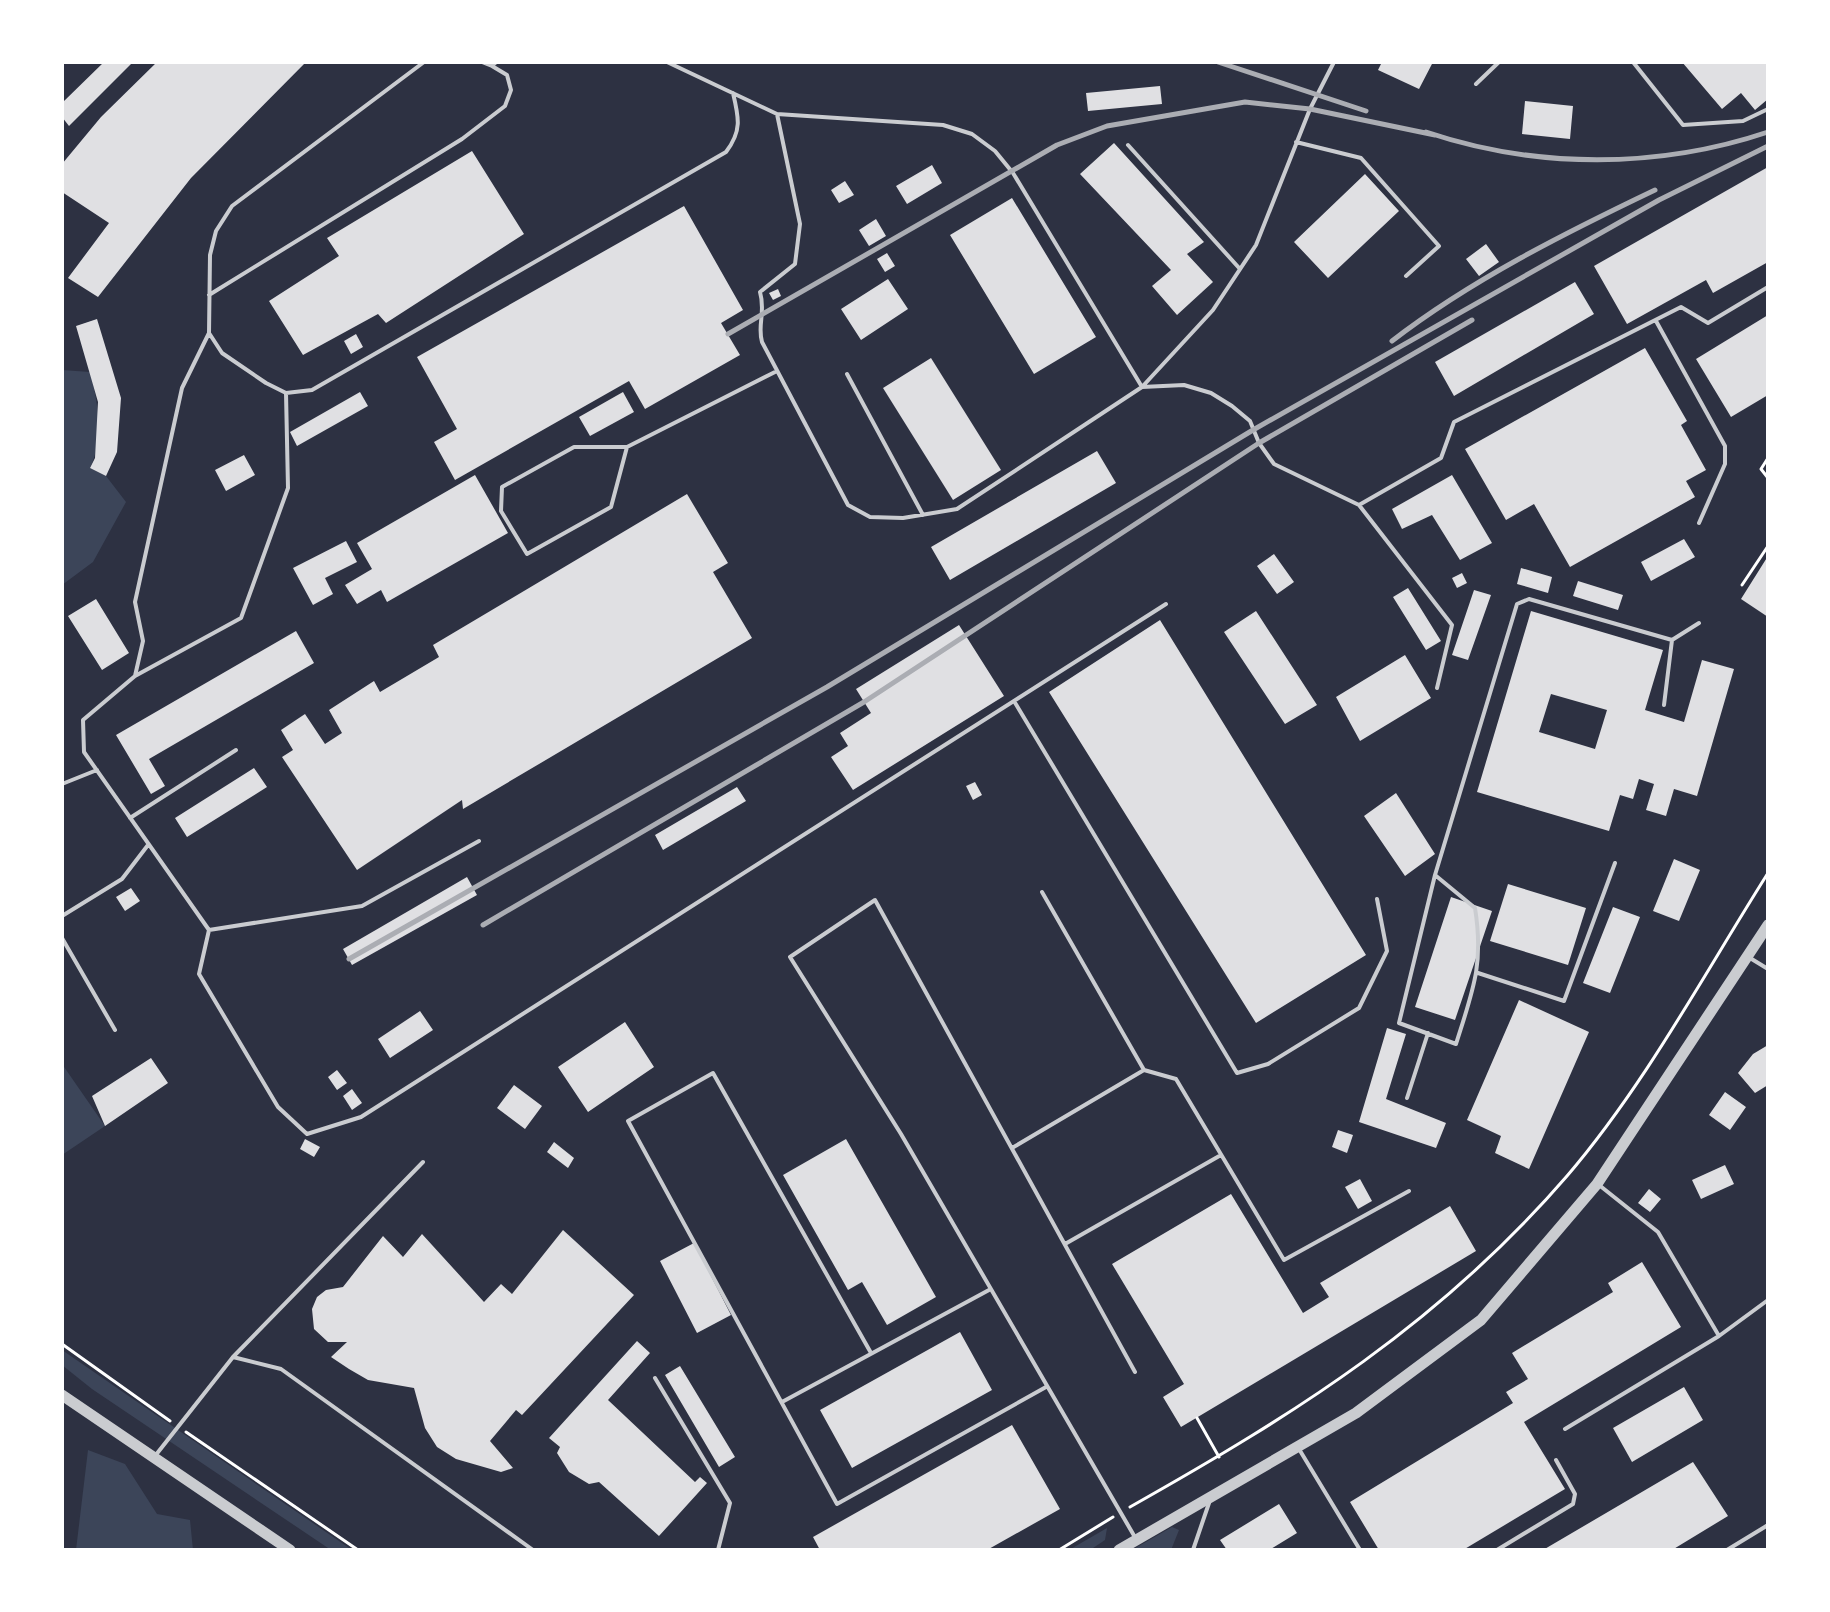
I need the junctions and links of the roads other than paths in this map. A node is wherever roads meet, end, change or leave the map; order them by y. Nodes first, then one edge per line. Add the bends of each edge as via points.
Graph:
1 (424, 62) edge
2 (482, 62) edge
3 (667, 62) edge
4 (1334, 62) edge
5 (1499, 62) edge
6 (1633, 62) edge
7 (494, 64) edge
8 (1476, 84) dead end
9 (733, 93) junction
10 (1768, 109) edge
11 (777, 114) junction
12 (1296, 142) junction
13 (1128, 145) dead end
14 (1240, 269) junction
15 (1406, 276) dead end
16 (1768, 287) edge
17 (208, 296) junction
18 (1656, 320) junction
19 (209, 333) junction
20 (777, 371) junction
21 (847, 374) dead end
22 (1142, 387) junction
23 (286, 393) junction
24 (627, 447) junction
25 (1359, 505) junction
26 (923, 515) junction
27 (1699, 523) dead end
28 (1166, 604) dead end
29 (1699, 623) dead end
30 (1672, 640) junction
31 (135, 676) junction
32 (1437, 688) dead end
33 (1014, 701) junction
34 (1664, 705) dead end
35 (236, 750) dead end
36 (97, 770) junction
37 (62, 784) edge
38 (130, 818) junction
39 (479, 841) dead end
40 (149, 844) junction
41 (1615, 863) dead end
42 (1435, 875) junction
43 (1042, 892) dead end
44 (1377, 899) dead end
45 (62, 916) edge
46 (1768, 925) edge
47 (209, 930) junction
48 (62, 938) edge
49 (1748, 956) junction
50 (1768, 969) edge
51 (1478, 973) junction
52 (115, 1030) dead end
53 (1428, 1033) junction
54 (1144, 1070) junction
55 (1407, 1098) dead end
56 (1012, 1148) junction
57 (1221, 1155) junction
58 (423, 1162) dead end
59 (1597, 1184) junction
60 (1409, 1191) dead end
61 (1065, 1244) junction
62 (989, 1290) junction
63 (1768, 1300) edge
64 (1719, 1336) junction
65 (871, 1353) junction
66 (233, 1357) junction
67 (1135, 1372) dead end
68 (655, 1378) dead end
69 (1046, 1387) junction
70 (63, 1395) edge
71 (782, 1402) junction
72 (1565, 1429) dead end
73 (1298, 1447) junction
74 (154, 1457) junction
75 (1556, 1460) dead end
76 (1210, 1500) junction
77 (1768, 1525) edge
78 (1137, 1540) junction
79 (290, 1550) edge
80 (533, 1550) edge
81 (718, 1550) edge
82 (1119, 1550) edge
83 (1193, 1550) edge
84 (1360, 1550) edge
85 (1497, 1550) edge
86 (1727, 1550) edge

1 - 17 lane via 232,206 216,231
2 - 7 lane
3 - 9 lane
4 - 12 lane
5 - 8 lane
6 - 10 lane via 1683,125 1743,121
7 - 17 lane via 507,75 511,90 505,106 462,139
9 - 11 lane
9 - 23 lane via 740,120 737,138 726,152 312,390
11 - 20 lane via 800,224 795,264 760,292 765,310 759,332
11 - 22 lane via 943,125 972,134 995,151
12 - 14 lane via 1256,245
12 - 15 lane via 1361,158 1439,246
13 - 14 lane
14 - 22 lane via 1213,310
16 - 18 lane via 1708,323 1681,307
17 - 19 lane
18 - 25 lane via 1454,422 1441,458
18 - 27 lane via 1725,446 1725,464
19 - 23 lane via 222,353
19 - 31 lane via 182,388 141,572 135,602 143,641
20 - 24 lane
20 - 26 lane via 848,505 870,517
21 - 26 lane
22 - 25 lane via 1184,385 1211,393 1250,421 1274,464
22 - 26 lane via 957,509
23 - 31 lane via 288,488 241,618
24 - 24 lane via 574,447 502,487 501,511 527,554 611,507
25 - 32 lane via 1452,625
28 - 33 lane
29 - 30 lane
30 - 34 lane
30 - 42 lane via 1529,599 1517,604
31 - 36 lane via 83,720 84,752
33 - 44 lane via 1237,1073 1268,1064 1359,1008 1387,951
33 - 47 lane via 361,1117 307,1134 278,1107 199,974
35 - 38 lane
36 - 37 lane
36 - 38 lane
38 - 40 lane
39 - 47 lane via 362,906
40 - 45 lane via 122,879
40 - 47 lane
41 - 51 lane via 1564,1001
42 - 51 lane via 1475,908 1481,944
42 - 53 lane via 1399,1023
43 - 54 lane
46 - 49 street
48 - 52 lane
49 - 50 lane
49 - 59 street
51 - 53 lane via 1456,1044
53 - 55 lane
54 - 56 lane
54 - 57 lane via 1176,1079
56 - 61 lane
56 - 62 lane via 875,900 790,957 901,1134
57 - 60 lane via 1284,1260
57 - 61 lane
58 - 66 lane
59 - 64 lane via 1658,1232
59 - 73 street via 1481,1320 1356,1413
61 - 67 lane
62 - 65 lane
62 - 69 lane
63 - 64 lane
64 - 72 lane
65 - 71 lane
65 - 71 lane via 713,1073 628,1121
66 - 74 lane
66 - 80 lane via 281,1369
68 - 81 lane via 730,1503
69 - 71 lane via 837,1504
69 - 78 lane
70 - 74 street
73 - 76 street
73 - 84 lane
74 - 79 street
75 - 85 lane via 1575,1494 1573,1504
76 - 78 street
76 - 83 lane
77 - 86 lane
78 - 82 street

